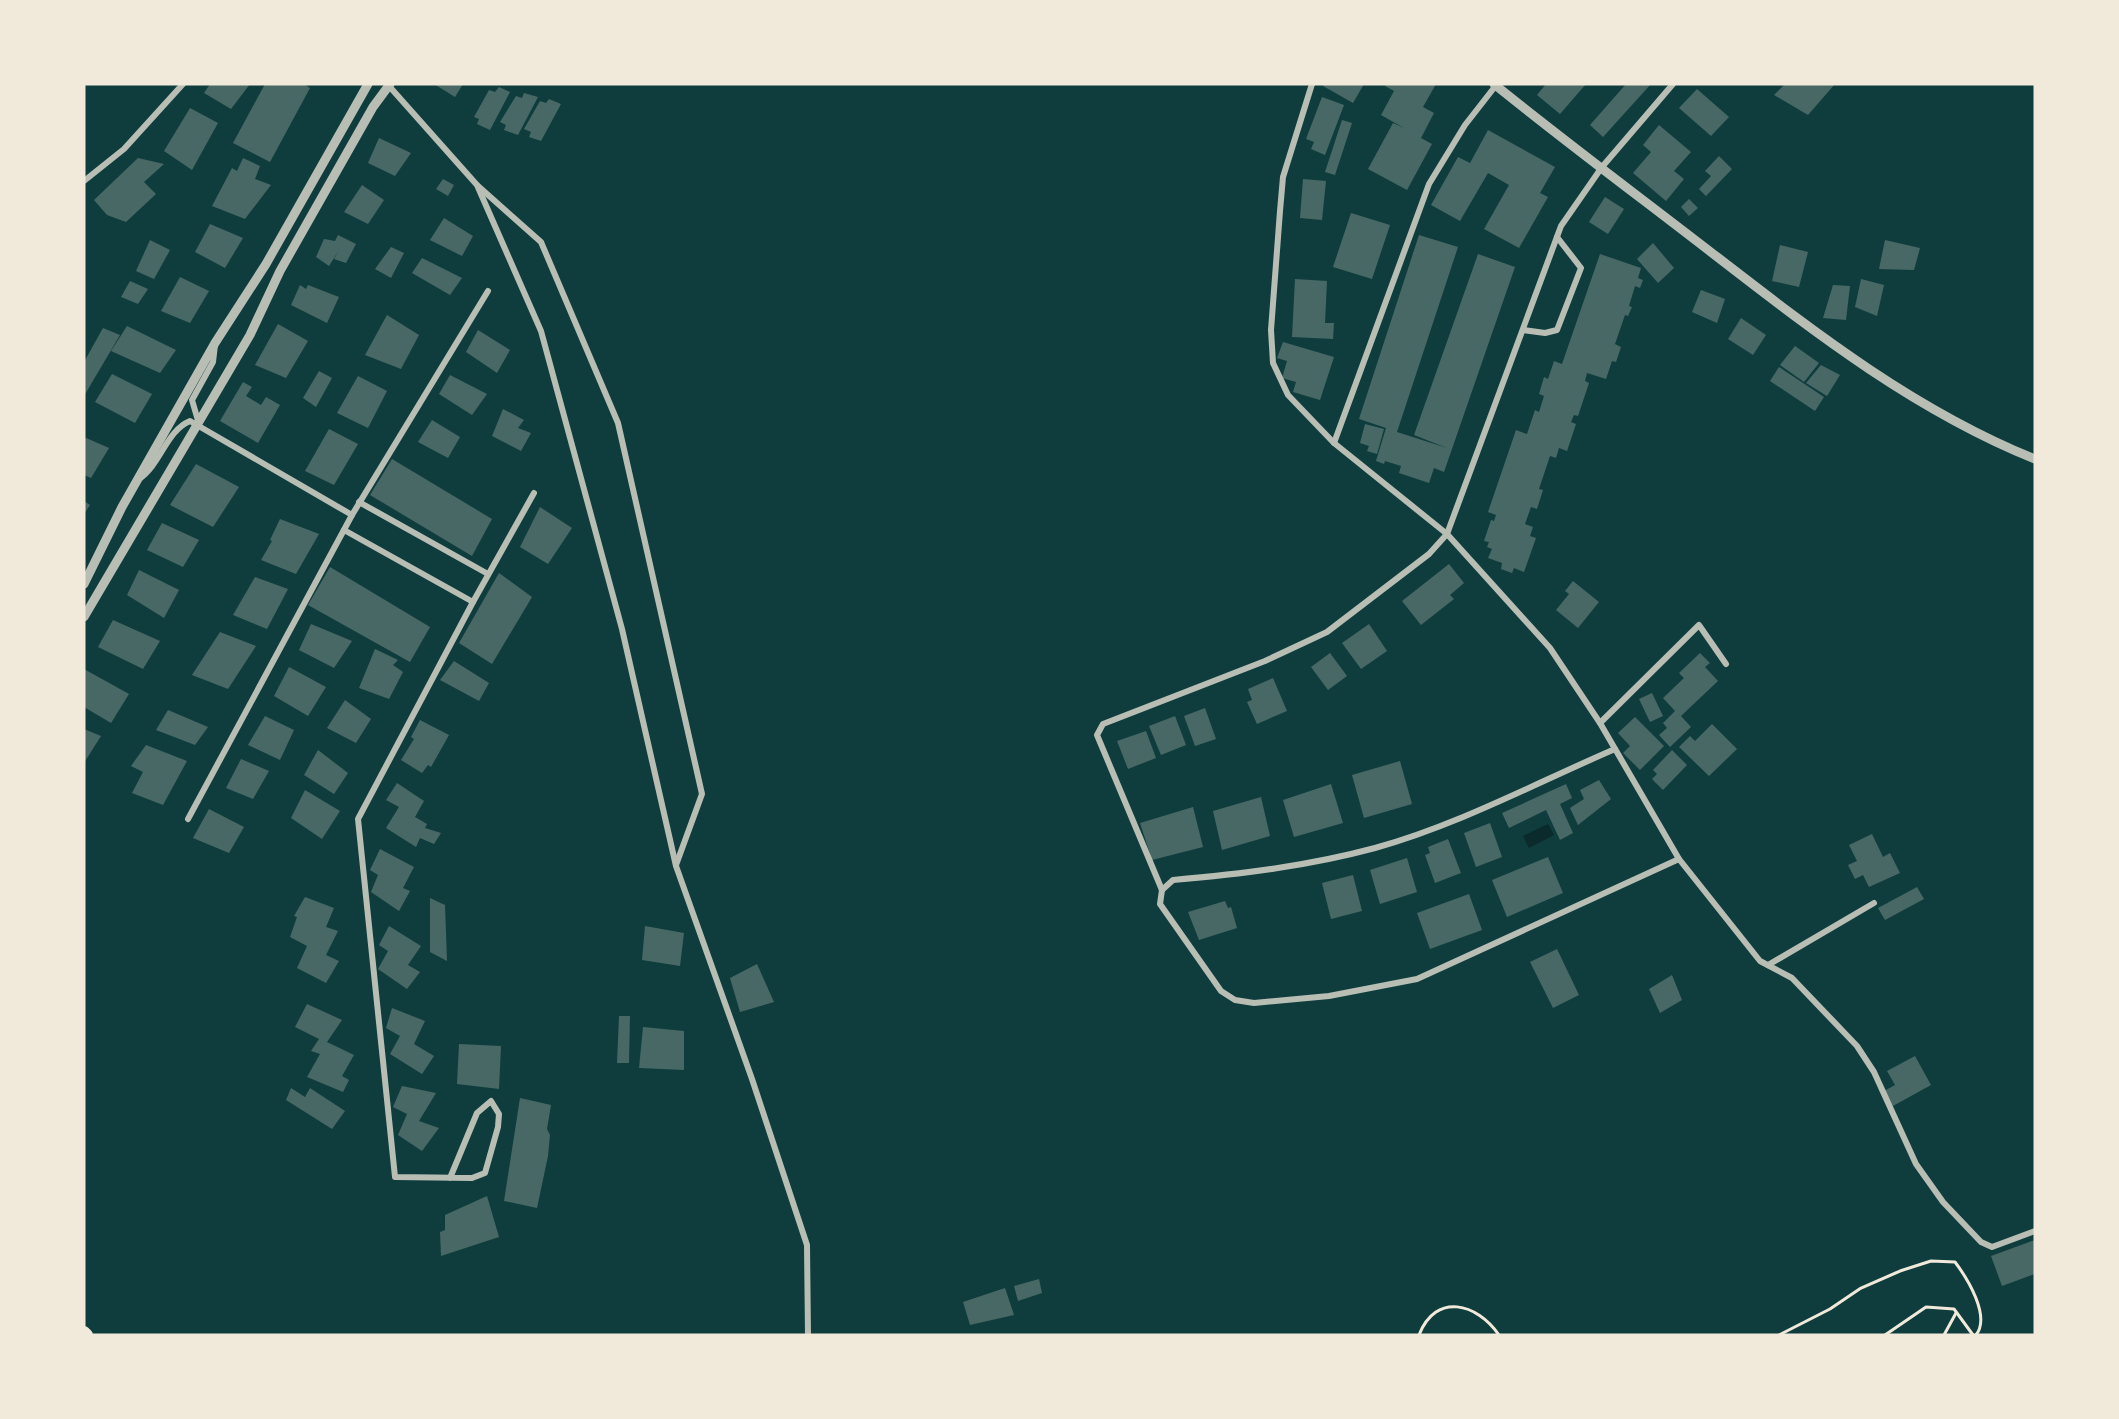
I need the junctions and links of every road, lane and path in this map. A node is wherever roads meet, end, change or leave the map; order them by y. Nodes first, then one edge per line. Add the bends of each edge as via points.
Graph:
1 (183, 84) edge
2 (368, 84) edge
3 (1312, 84) edge
4 (1495, 84) edge
5 (1673, 84) edge
6 (389, 85) edge
7 (1602, 167) junction
8 (84, 181) edge
9 (477, 185) junction
10 (1557, 237) junction
11 (488, 291) dead end
12 (1523, 330) junction
13 (215, 343) junction
14 (199, 424) junction
15 (1334, 443) junction
16 (2035, 459) edge
17 (138, 479) junction
18 (534, 493) dead end
19 (359, 502) junction
20 (352, 515) junction
21 (344, 530) junction
22 (1447, 534) junction
23 (488, 574) junction
24 (84, 584) edge
25 (473, 602) junction
26 (84, 617) edge
27 (1726, 664) dead end
28 (1600, 723) junction
29 (1615, 749) junction
30 (188, 819) dead end
31 (1679, 860) junction
32 (676, 866) junction
33 (1162, 890) junction
34 (1874, 903) dead end
35 (1768, 965) junction
36 (450, 1178) junction
37 (2035, 1231) edge
38 (1956, 1313) junction
39 (84, 1332) edge
40 (87, 1335) edge
41 (808, 1335) edge
42 (1419, 1335) edge
43 (1499, 1335) edge
44 (1779, 1335) edge
45 (1885, 1335) edge
46 (1944, 1335) edge
47 (1974, 1335) edge

1 - 8 street via 124,149
2 - 13 street via 266,264
3 - 15 street via 1283,177 1271,330 1273,363 1288,395
4 - 7 street
4 - 15 street via 1429,184
5 - 7 street
6 - 9 street
6 - 14 street via 280,271 250,335
7 - 10 street
7 - 16 street via 1820,336 1902,393 1988,440
9 - 32 street via 541,331 622,629
9 - 32 street via 541,243 618,423 702,794
10 - 12 street
10 - 12 street via 1581,268 1557,330
11 - 19 street
12 - 22 street
13 - 14 street via 213,362 192,400
13 - 17 street
14 - 17 street via 179,426 151,471
14 - 20 street
14 - 26 street
15 - 22 street
17 - 24 street
18 - 23 street
19 - 20 street
19 - 23 street
20 - 21 street
21 - 25 street
21 - 30 street
22 - 28 street via 1550,648
22 - 33 street via 1429,554 1327,632 1265,661 1103,724 1097,735
23 - 25 street
25 - 36 street via 358,819 395,1177
27 - 28 street via 1699,624
28 - 29 street
29 - 31 street
29 - 33 street via 1444,824 1376,848 1275,870 1173,880
31 - 33 street via 1417,979 1329,996 1254,1003 1235,1000 1221,991 1160,904
31 - 35 street via 1725,921
32 - 41 street via 807,1245
34 - 35 street
35 - 37 street via 1792,978 1857,1046 1874,1071 1916,1164 1943,1202 1981,1242 1992,1247
36 - 36 street via 472,1178 485,1173 498,1127 499,1114 491,1101 477,1113
38 - 45 path via 1954,1309 1926,1307
38 - 46 path
38 - 47 path
39 - 40 main road
42 - 43 path via 1435,1312 1456,1306 1474,1310
44 - 47 path via 1830,1309 1860,1288 1931,1261 1955,1262 1975,1291 1980,1330

